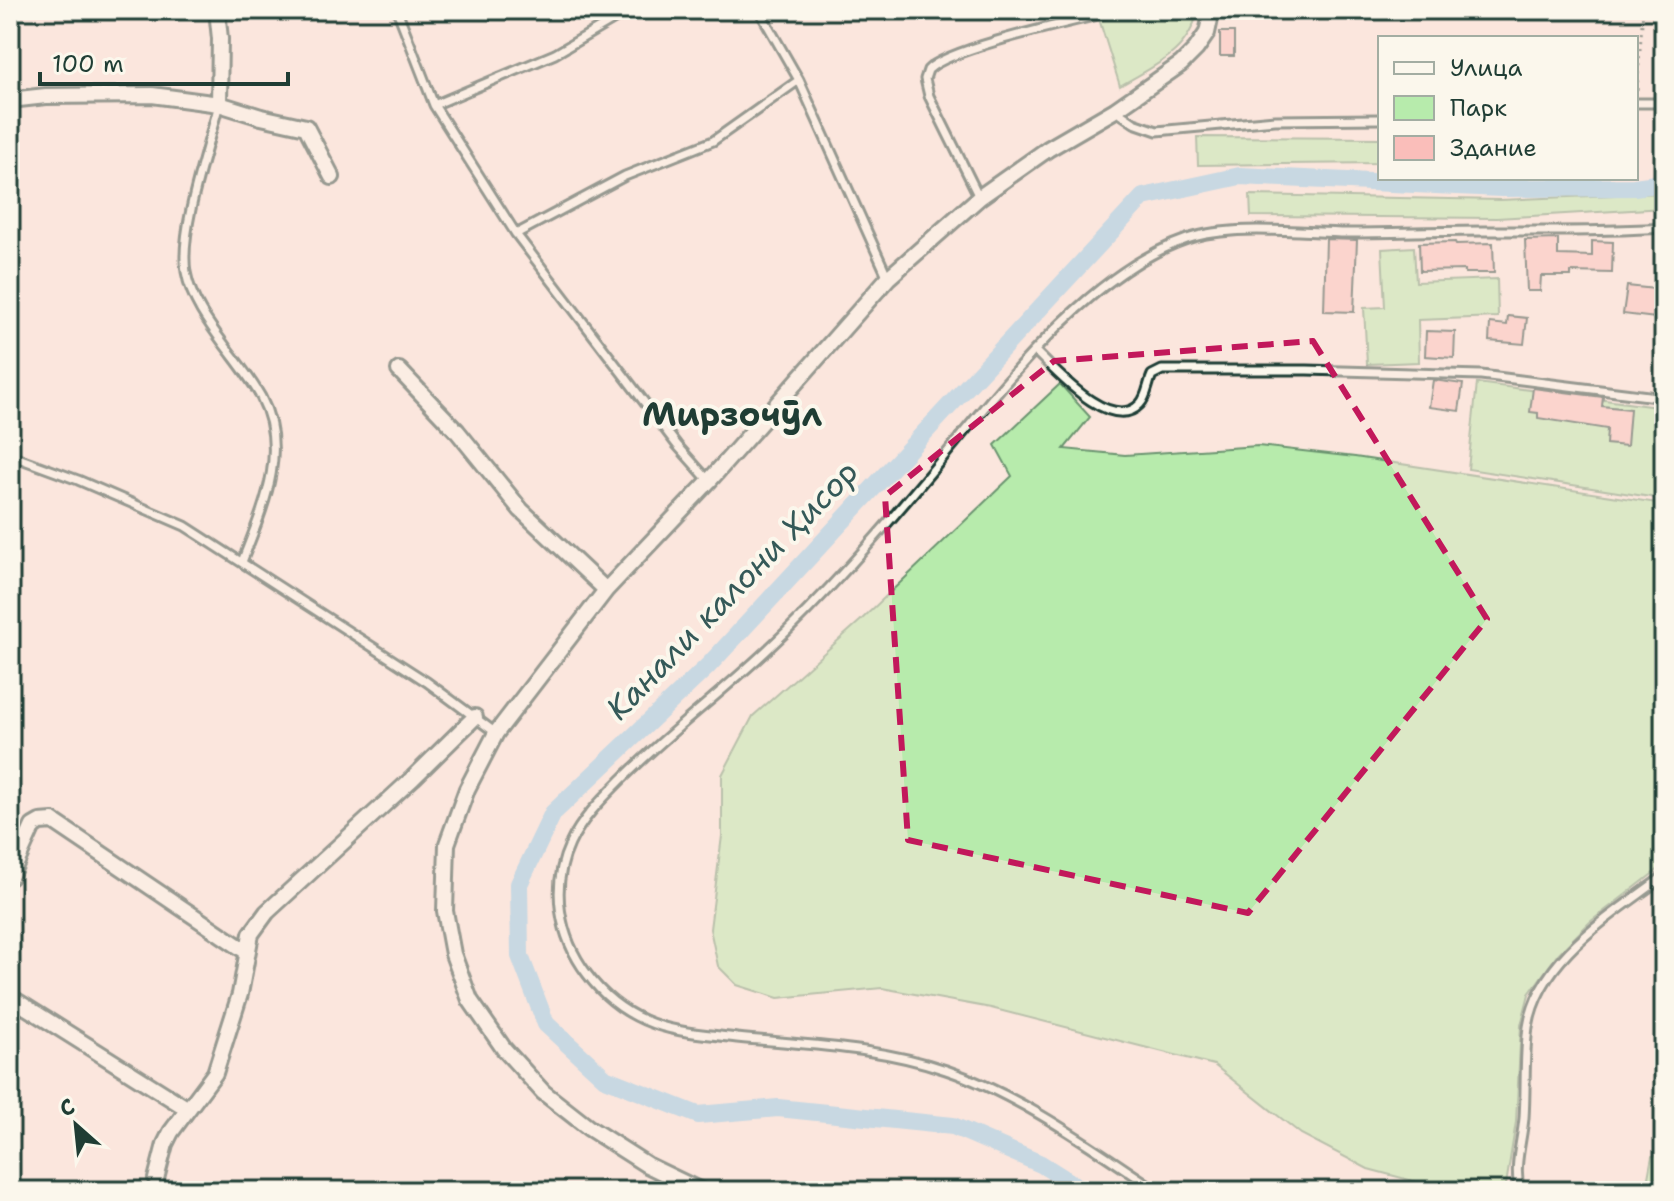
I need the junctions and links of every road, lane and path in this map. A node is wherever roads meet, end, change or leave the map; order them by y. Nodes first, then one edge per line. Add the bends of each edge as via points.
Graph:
1 (217, 10) edge
2 (397, 10) edge
3 (630, 10) edge
4 (759, 10) edge
5 (1119, 10) edge
6 (1212, 10) edge
7 (1643, 10) edge
8 (1638, 76) edge
9 (799, 80) junction
10 (10, 100) edge
11 (1638, 103) edge
12 (1664, 103) edge
13 (219, 104) junction
14 (434, 105) junction
15 (1115, 110) junction
16 (1378, 119) edge
17 (332, 177) dead end
18 (980, 197) junction
19 (1664, 228) edge
20 (516, 234) junction
21 (888, 278) junction
22 (1035, 351) junction
23 (399, 370) dead end
24 (1664, 398) edge
25 (10, 455) edge
26 (709, 481) junction
27 (242, 562) junction
28 (606, 590) junction
29 (475, 717) junction
30 (496, 733) junction
31 (1664, 876) edge
32 (10, 877) edge
33 (247, 952) junction
34 (10, 997) edge
35 (188, 1109) junction
36 (156, 1179) dead end
37 (679, 1186) edge
38 (1664, 1187) edge
39 (701, 1191) edge
40 (1158, 1191) edge
41 (1520, 1191) edge
42 (1604, 1191) edge

1 - 13 street
2 - 14 lane
3 - 14 lane via 555,54
4 - 9 lane
5 - 18 lane via 945,58 928,70 929,96
6 - 15 street via 1207,33 1196,49
7 - 8 path
9 - 20 lane via 713,141 625,176
9 - 21 lane
10 - 13 street via 152,95
11 - 12 lane
13 - 17 street via 306,127
13 - 27 lane via 184,259 192,293 261,399 272,433 269,487
14 - 20 lane
15 - 16 lane via 1157,131 1275,120
15 - 18 street
18 - 21 street
19 - 22 lane via 1226,231 1195,236 1126,269
20 - 26 lane
21 - 26 street
22 - 24 lane via 1092,404 1120,410 1141,404 1152,375 1162,370 1481,375
22 - 40 lane via 843,572 585,819 562,867 560,916 569,949 588,976 623,1010 648,1023 683,1032 866,1050 950,1071 1032,1112
23 - 28 street via 521,510
25 - 27 lane via 185,526
26 - 28 street
27 - 29 lane
28 - 30 street
29 - 30 lane
29 - 33 street via 267,912 255,925
30 - 37 street via 447,844 445,911 470,1000 543,1092
31 - 41 lane via 1564,957 1536,996 1528,1026
32 - 33 street via 33,826 53,821
33 - 35 street via 215,1073
34 - 35 street
35 - 36 street via 165,1144
37 - 39 street
38 - 42 lane

